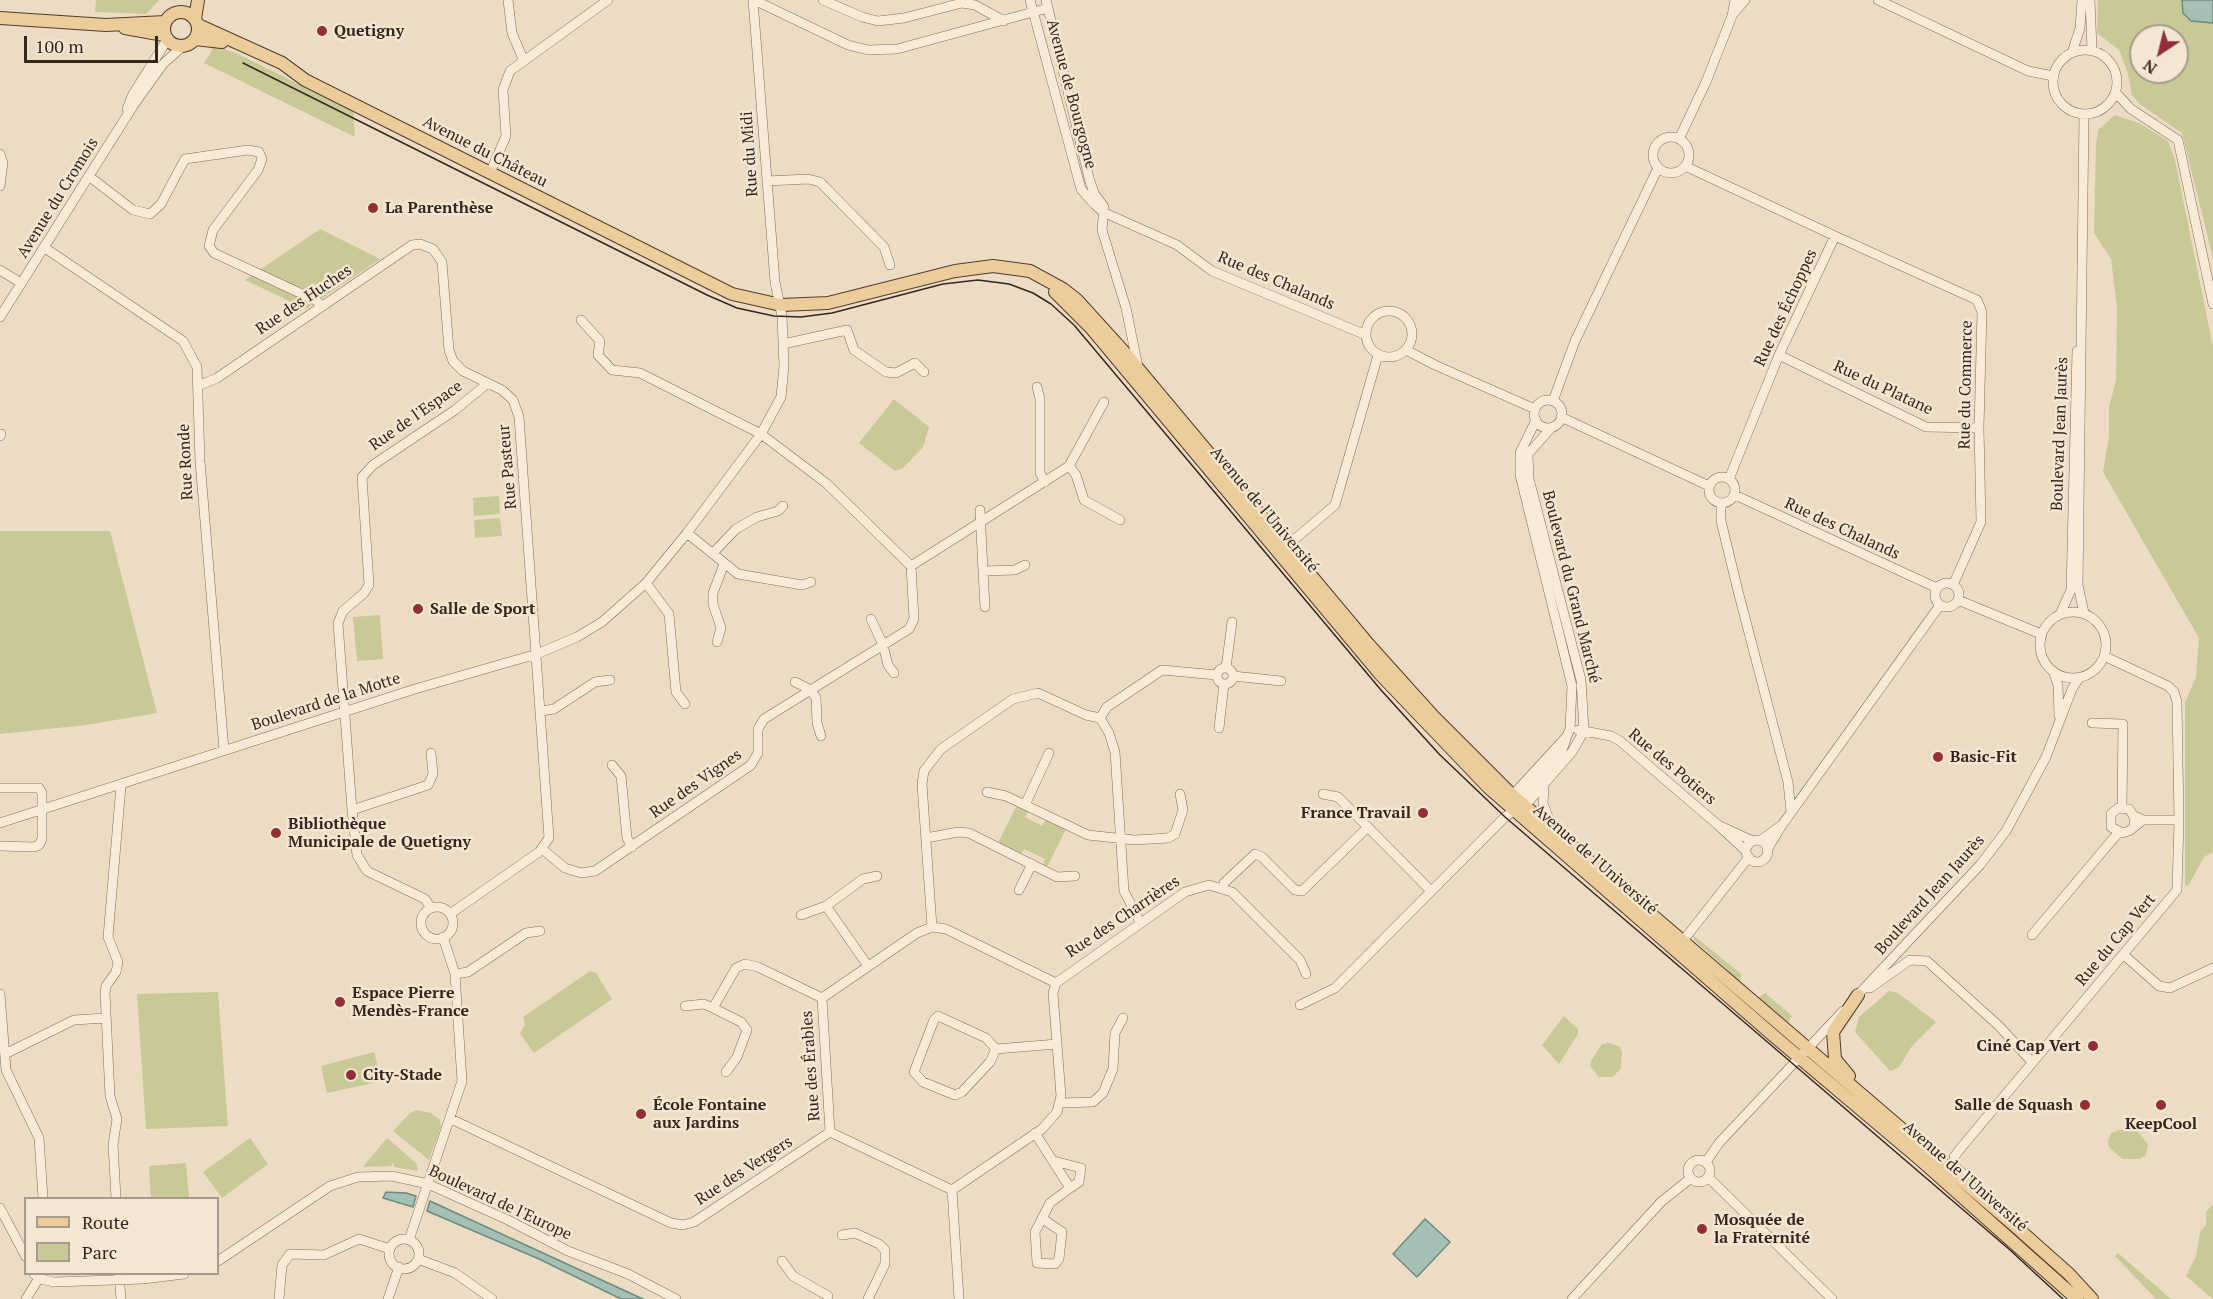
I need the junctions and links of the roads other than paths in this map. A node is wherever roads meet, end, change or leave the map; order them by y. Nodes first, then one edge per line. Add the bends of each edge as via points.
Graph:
1 (185, 0) edge
2 (198, 0) edge
3 (508, 0) edge
4 (608, 0) edge
5 (754, 0) edge
6 (823, 0) edge
7 (1030, 0) edge
8 (1035, 0) edge
9 (1735, 0) edge
10 (1745, 0) edge
11 (1878, 0) edge
12 (2082, 0) edge
13 (2090, 0) edge
14 (1048, 3) edge
15 (1035, 11) junction
16 (177, 12) junction
17 (1732, 16) junction
18 (0, 18) edge
19 (1004, 21) junction
20 (165, 22) junction
21 (196, 22) junction
22 (106, 25) junction
23 (166, 38) junction
24 (195, 39) junction
25 (183, 46) junction
26 (2092, 50) junction
27 (2072, 52) junction
28 (523, 59) junction
29 (2053, 76) junction
30 (299, 77) junction
31 (2116, 93) junction
32 (2084, 115) junction
33 (122, 125) junction
34 (1678, 139) junction
35 (1, 155) edge
36 (1685, 166) junction
37 (1658, 168) junction
38 (490, 173) junction
39 (90, 177) junction
40 (767, 182) junction
41 (0, 186) edge
42 (1103, 209) junction
43 (1113, 216) joint
44 (1835, 236) junction
45 (428, 246) joint
46 (45, 248) junction
47 (890, 265) dead end
48 (993, 266) junction
49 (0, 270) edge
50 (21, 283) junction
51 (1264, 292) junction
52 (2213, 304) edge
53 (781, 305) junction
54 (321, 307) junction
55 (0, 317) edge
56 (581, 320) dead end
57 (2083, 325) junction
58 (1366, 334) junction
59 (783, 344) junction
60 (1406, 350) junction
61 (1378, 355) junction
62 (1779, 355) junction
63 (1139, 370) junction
64 (924, 372) dead end
65 (488, 383) junction
66 (198, 386) junction
67 (1036, 387) dead end
68 (1553, 401) junction
69 (1104, 402) dead end
70 (1535, 409) junction
71 (1562, 417) junction
72 (1536, 420) junction
73 (1552, 427) junction
74 (1979, 428) junction
75 (761, 434) junction
76 (1069, 466) junction
77 (1729, 479) junction
78 (1046, 482) junction
79 (1709, 486) junction
80 (1735, 495) junction
81 (1721, 503) junction
82 (783, 506) dead end
83 (980, 510) dead end
84 (1120, 520) dead end
85 (981, 523) junction
86 (687, 533) junction
87 (1282, 550) junction
88 (713, 553) junction
89 (724, 564) junction
90 (1025, 565) dead end
91 (911, 566) junction
92 (983, 571) junction
93 (811, 582) dead end
94 (646, 583) junction
95 (1953, 585) junction
96 (1937, 588) junction
97 (1958, 600) junction
98 (1940, 604) junction
99 (985, 607) dead end
100 (2084, 613) junction
101 (2060, 614) junction
102 (871, 620) dead end
103 (1232, 622) dead end
104 (2042, 634) junction
105 (717, 642) dead end
106 (883, 645) junction
107 (537, 654) junction
108 (2104, 656) junction
109 (1226, 668) junction
110 (2052, 671) junction
111 (894, 673) dead end
112 (1218, 675) junction
113 (1233, 676) junction
114 (2079, 678) junction
115 (610, 680) dead end
116 (1281, 681) dead end
117 (795, 682) dead end
118 (1224, 684) junction
119 (811, 690) junction
120 (685, 704) dead end
121 (541, 711) junction
122 (345, 714) junction
123 (1100, 718) junction
124 (2059, 721) junction
125 (2092, 723) dead end
126 (1219, 728) dead end
127 (1584, 731) junction
128 (1569, 732) junction
129 (821, 736) dead end
130 (224, 750) junction
131 (432, 753) dead end
132 (1049, 753) dead end
133 (612, 765) dead end
134 (1544, 785) junction
135 (121, 786) junction
136 (0, 788) edge
137 (987, 792) dead end
138 (1180, 794) dead end
139 (1323, 794) dead end
140 (1025, 805) junction
141 (1516, 807) junction
142 (2122, 807) junction
143 (42, 810) junction
144 (352, 810) junction
145 (1791, 812) junction
146 (2179, 820) junction
147 (0, 823) edge
148 (2139, 823) junction
149 (1718, 825) junction
150 (1782, 825) junction
151 (1368, 827) junction
152 (2118, 832) junction
153 (1556, 834) junction
154 (926, 838) junction
155 (1121, 838) junction
156 (1757, 841) junction
157 (0, 846) edge
158 (632, 846) junction
159 (542, 849) junction
160 (1767, 850) junction
161 (1747, 854) junction
162 (1032, 864) junction
163 (877, 876) dead end
164 (1075, 876) dead end
165 (1223, 888) junction
166 (1019, 890) dead end
167 (1431, 891) junction
168 (826, 906) junction
169 (431, 908) junction
170 (450, 914) junction
171 (801, 915) dead end
172 (1140, 922) junction
173 (932, 927) junction
174 (540, 931) dead end
175 (2032, 935) dead end
176 (443, 937) junction
177 (1682, 942) junction
178 (2124, 955) junction
179 (868, 966) junction
180 (2213, 969) edge
181 (456, 974) junction
182 (1306, 974) dead end
183 (1056, 983) junction
184 (0, 994) edge
185 (1858, 995) junction
186 (822, 998) junction
187 (1300, 1005) dead end
188 (686, 1006) dead end
189 (713, 1008) junction
190 (106, 1018) junction
191 (1123, 1018) dead end
192 (1057, 1044) junction
193 (996, 1049) junction
194 (1803, 1052) junction
195 (4, 1054) junction
196 (2032, 1062) junction
197 (726, 1072) dead end
198 (1060, 1103) junction
199 (1875, 1106) junction
200 (451, 1119) junction
201 (830, 1132) junction
202 (1035, 1133) junction
203 (1054, 1161) junction
204 (1706, 1162) junction
205 (1708, 1177) junction
206 (1691, 1178) junction
207 (428, 1184) junction
208 (1070, 1188) junction
209 (952, 1190) junction
210 (43, 1197) edge
211 (116, 1197) edge
212 (0, 1209) edge
213 (2003, 1217) junction
214 (1043, 1219) junction
215 (842, 1235) dead end
216 (409, 1240) junction
217 (390, 1249) junction
218 (24, 1253) edge
219 (418, 1259) junction
220 (219, 1260) edge
221 (782, 1261) dead end
222 (399, 1267) junction
223 (152, 1275) edge
224 (37, 1276) edge
225 (119, 1276) edge
226 (830, 1298) edge
227 (26, 1299) edge
228 (121, 1299) edge
229 (279, 1299) edge
230 (388, 1299) edge
231 (492, 1299) edge
232 (676, 1299) edge
233 (868, 1299) edge
234 (959, 1299) edge
235 (1572, 1299) edge
236 (1832, 1299) edge
237 (2077, 1299) edge
238 (2092, 1299) edge

1 - 16 main road
2 - 21 main road
3 - 28 street via 512,33
4 - 28 street
5 - 19 street via 848,45 868,50 897,49
5 - 40 street, Rue du Midi
6 - 19 street via 878,21 962,3 975,5
7 - 15 street, Avenue de Bourgogne
8 - 15 street, Avenue de Bourgogne
9 - 17 street
10 - 17 street
11 - 29 street via 2028,71
12 - 27 street via 2080,28
13 - 26 street
14 - 15 street
14 - 42 street, Avenue de Bourgogne via 1092,184
15 - 19 street
15 - 42 street, Avenue de Bourgogne via 1087,194
16 - 20 main road
16 - 21 main road via 186,12
17 - 34 street
18 - 22 main road
20 - 22 main road
20 - 23 main road
21 - 24 main road
21 - 30 main road, Avenue du Château via 282,63
22 - 23 main road
23 - 25 main road
23 - 33 street, Avenue du Cromois via 132,96
24 - 25 main road
24 - 30 main road via 229,45
25 - 33 street, Avenue du Cromois via 163,64
26 - 27 street
26 - 31 street via 2111,62 2118,82
27 - 29 street via 2063,58
28 - 38 street via 510,71 504,84 506,136
29 - 32 street via 2057,98 2064,106
30 - 38 main road, Avenue du Château
31 - 32 street via 2104,109
31 - 52 street via 2131,109 2178,140
32 - 57 street, Boulevard Jean Jaurès
33 - 39 street, Avenue du Cromois
34 - 36 street via 1689,154
34 - 37 street via 1668,137 1655,146 1652,158
35 - 41 street
36 - 37 street via 1675,173
36 - 44 street, Rue des Échoppes
37 - 68 street via 1575,341
38 - 53 main road, Avenue du Château via 714,287
39 - 46 street, Avenue du Cromois
39 - 54 street via 133,210 150,214 161,204 185,159 248,150 259,152 262,159 258,170 209,237 209,246 214,252 317,301
40 - 47 street via 808,178 820,183 884,247
40 - 53 street, Rue du Midi via 775,282
42 - 43 street, Avenue de Bourgogne
42 - 63 street via 1102,230 1126,308
43 - 51 street, Rue des Chalands via 1177,245 1212,271
44 - 62 street, Rue des Échoppes
44 - 74 street, Rue du Commerce via 1977,300 1982,312
45 - 54 street, Rue des Huches via 412,245
45 - 65 street, Rue Pasteur via 443,267 451,357 463,371
46 - 50 street, Avenue du Cromois
46 - 66 street, Rue Ronde via 183,341 197,367
48 - 53 main road, Avenue du Château via 955,271 828,303
48 - 63 main road, Avenue de l'Université via 1030,271 1064,289
48 - 87 main road, Avenue de l'Université via 1032,278 1074,308
49 - 50 street
50 - 55 street, Avenue du Cromois
51 - 58 street via 1274,302
51 - 58 street
53 - 59 street, Boulevard de la Motte
54 - 66 street, Rue des Huches via 217,378
56 - 75 street via 600,341 598,356 612,370 640,373
57 - 100 street, Boulevard Jean Jaurès via 2078,585
57 - 101 street, Boulevard Jean Jaurès via 2077,344 2074,397 2071,590
58 - 60 street via 1379,313 1393,311 1402,315 1412,329
58 - 61 street
59 - 64 street via 847,330 854,350 886,372 896,373 915,363
59 - 75 street, Boulevard de la Motte via 781,397
60 - 61 street via 1393,357
60 - 70 street
61 - 87 street via 1339,496 1329,512
62 - 74 street, Rue du Platane via 1926,427
62 - 77 street, Rue des Échoppes
63 - 87 main road, Avenue de l'Université
65 - 107 street, Rue Pasteur via 513,400 519,417
65 - 122 street, Rue de l'Espace via 373,465 362,477 370,573 364,593 343,611 338,623
66 - 130 street, Rue Ronde via 200,461
67 - 78 street via 1040,399 1040,473
68 - 70 street via 1542,401
68 - 71 street
69 - 76 street
70 - 72 street
71 - 73 street
71 - 79 street
72 - 73 street
72 - 128 street, Boulevard du Grand Marché via 1520,453 1520,475 1572,686
73 - 127 street, Boulevard du Grand Marché via 1528,454 1529,479 1581,680
74 - 95 street, Rue du Commerce via 1981,522
75 - 86 street, Boulevard de la Motte
75 - 91 street via 826,483
76 - 78 street
76 - 84 street via 1084,500
77 - 79 street via 1718,477
77 - 80 street via 1735,486
78 - 85 street
79 - 81 street via 1711,497
80 - 81 street via 1729,502
80 - 96 street, Rue des Chalands
81 - 145 street via 1721,520 1737,591 1788,782
82 - 88 street via 736,529
83 - 85 street
85 - 91 street
85 - 92 street
86 - 88 street
86 - 94 street, Boulevard de la Motte
87 - 141 main road, Avenue de l'Université via 1418,717
88 - 89 street
89 - 93 street via 747,577 802,585
89 - 105 street via 713,593 721,628
90 - 92 street via 1015,570
91 - 106 street, Rue des Vignes via 913,622 909,629
92 - 99 street
94 - 107 street, Boulevard de la Motte via 578,638
94 - 120 street via 669,614 676,692
95 - 96 street via 1946,583
95 - 97 street via 1958,590
96 - 98 street via 1936,599
97 - 98 street via 1950,606
97 - 104 street
98 - 145 street
100 - 101 street
100 - 108 street via 2093,618 2105,635
101 - 104 street
102 - 106 street
103 - 109 street
104 - 110 street via 2041,654
106 - 111 street
106 - 119 street, Rue des Vignes
107 - 121 street, Rue Pasteur
107 - 122 street, Boulevard de la Motte
108 - 114 street via 2094,670
108 - 146 street, Rue du Cap Vert via 2174,692
109 - 112 street
109 - 113 street
110 - 114 street
110 - 124 street via 2058,685
112 - 118 street
112 - 123 street via 1162,670 1107,707
113 - 116 street
113 - 118 street via 1230,683
114 - 124 street, Boulevard Jean Jaurès
115 - 121 street via 595,682 554,709
117 - 119 street
118 - 126 street
119 - 129 street via 817,701
119 - 158 street, Rue des Vignes via 762,722 758,753 752,765
121 - 159 street, Rue Pasteur via 549,833
122 - 130 street, Boulevard de la Motte
122 - 144 street
123 - 154 street via 1043,694 1023,694 1013,699 931,759 923,777
123 - 155 street via 1114,752
124 - 185 street, Boulevard Jean Jaurès via 2046,757 2006,831 1980,865
125 - 142 street via 2123,724
127 - 128 street, Rue des Potiers
127 - 134 street
127 - 149 street, Rue des Potiers via 1620,741
128 - 141 street, Boulevard du Grand Marché via 1560,756
130 - 135 street, Boulevard de la Motte
131 - 144 street via 433,774 428,785
132 - 140 street
133 - 158 street, Rue des Vignes via 621,776 627,838
134 - 141 street
134 - 153 street via 1543,804
135 - 143 street, Boulevard de la Motte
135 - 190 street via 108,935 118,962 106,986
136 - 143 street via 41,789
137 - 140 street
138 - 155 street via 1183,810 1174,834 1164,838
139 - 151 street via 1338,797
140 - 155 street via 1088,836
141 - 153 main road, Avenue de l'Université
141 - 167 street
141 - 194 main road, Avenue de l'Université
142 - 148 street via 2134,814
142 - 152 street via 2114,810 2110,818 2111,827
143 - 147 street, Boulevard de la Motte
143 - 157 street via 39,844
144 - 169 street via 357,855 367,871 425,899
145 - 150 street
146 - 148 street
146 - 178 street, Rue du Cap Vert via 2177,890
148 - 152 street via 2126,833
149 - 156 street, Rue des Potiers
149 - 161 street, Rue des Potiers
150 - 156 street
150 - 160 street
151 - 165 street via 1302,891 1295,890 1255,854 1224,882
151 - 167 street
152 - 175 street
153 - 177 main road, Avenue de l'Université
154 - 162 street via 969,833
154 - 173 street
155 - 172 street via 1125,896
156 - 160 street
156 - 161 street
158 - 159 street, Rue des Vignes via 586,873 565,868
159 - 170 street
160 - 161 street via 1760,861
161 - 177 street
162 - 164 street via 1057,877
162 - 166 street
163 - 168 street via 863,879
165 - 172 street, Rue des Charrières via 1193,888
165 - 182 street via 1239,898 1300,960
167 - 187 street via 1335,988
168 - 171 street
168 - 179 street
169 - 170 street via 442,908
169 - 176 street via 421,919 422,930 430,937
170 - 176 street via 452,929
172 - 183 street, Rue des Charrières
173 - 179 street, Rue des Érables
173 - 183 street via 946,929
174 - 181 street via 526,933 468,972
176 - 181 street
177 - 194 main road, Avenue de l'Université
178 - 180 street via 2159,986 2170,988
178 - 196 street, Rue du Cap Vert
179 - 186 street, Rue des Érables
181 - 200 street via 463,1076
183 - 192 street via 1053,993
184 - 195 street
185 - 194 street, Boulevard Jean Jaurès
185 - 196 street via 1905,963 1914,959 1927,961 1999,1026
185 - 199 main road via 1833,1032 1832,1050 1836,1061
186 - 189 street, Rue des Érables via 745,964 736,968
186 - 201 street, Rue des Érables
188 - 189 street via 704,1004
189 - 197 street via 741,1022 747,1030 738,1057
190 - 195 street via 74,1020
190 - 211 street via 110,1096 117,1119 113,1145
191 - 198 street via 1115,1033 1115,1062 1103,1093 1087,1103
192 - 193 street
192 - 198 street
193 - 193 street via 990,1062 959,1094 948,1094 914,1074 938,1016 986,1038
194 - 199 main road, Avenue de l'Université
194 - 204 street
194 - 237 main road, Avenue de l'Université
195 - 210 street via 7,1076 39,1141
196 - 213 street, Rue du Cap Vert via 1954,1157 1955,1166 1991,1198
198 - 202 street via 1052,1120
199 - 213 main road, Avenue de l'Université
200 - 201 street, Rue des Vergers via 671,1223 683,1225 694,1222
200 - 207 street
201 - 209 street
202 - 203 street
202 - 209 street
203 - 208 street
203 - 208 street via 1081,1168 1078,1182
204 - 205 street
204 - 206 street via 1692,1162 1688,1168
205 - 206 street via 1699,1181
205 - 236 street
206 - 235 street via 1661,1202
207 - 216 street
207 - 220 street, Boulevard de l'Europe via 375,1176 330,1186
207 - 232 street, Boulevard de l'Europe
208 - 214 street via 1050,1203
209 - 234 street
212 - 218 street
213 - 238 main road, Avenue de l'Université
214 - 214 street via 1035,1232 1036,1261 1040,1265 1055,1264 1062,1232
215 - 233 street via 855,1233 885,1250 885,1264
216 - 217 street via 399,1240
216 - 219 street via 418,1249
217 - 222 street via 392,1262
217 - 229 street via 359,1239 324,1255 290,1254 282,1265
219 - 222 street via 408,1268
219 - 231 street via 455,1273
221 - 226 street via 794,1276
222 - 230 street
223 - 225 street
224 - 225 street via 54,1282
224 - 227 street
225 - 228 street

